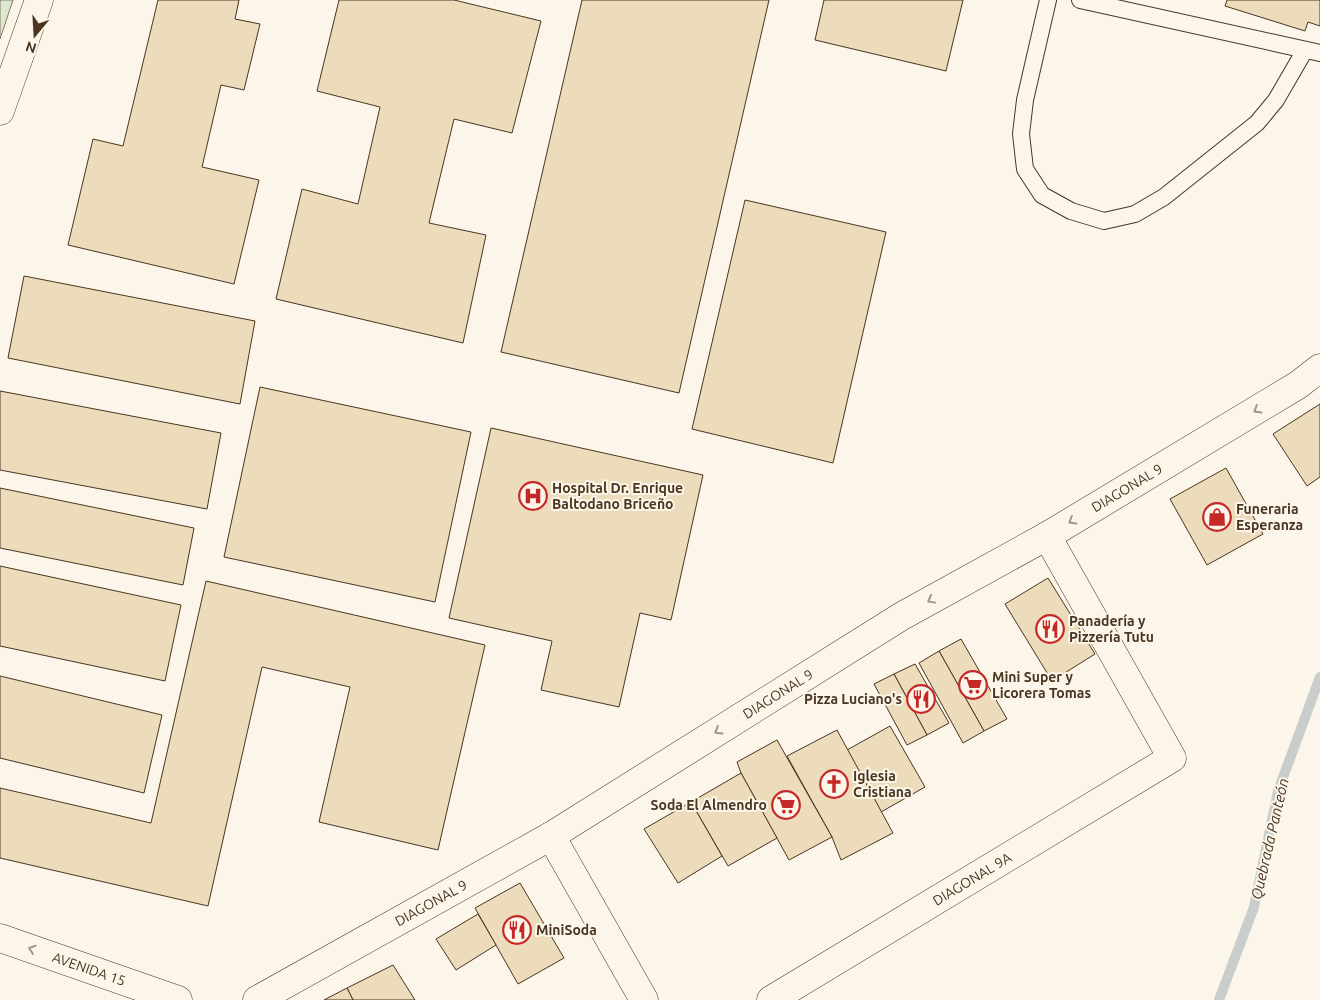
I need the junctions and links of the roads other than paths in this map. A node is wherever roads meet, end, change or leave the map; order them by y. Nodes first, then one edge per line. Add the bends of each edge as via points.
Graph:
1 (38, 0) edge
2 (1048, 0) edge
3 (1080, 0) edge
4 (1312, 52) edge
5 (0, 111) edge
6 (1320, 354) edge
7 (1320, 368) edge
8 (1298, 385) junction
9 (1047, 536) junction
10 (550, 836) junction
11 (0, 938) edge
12 (178, 1000) edge
13 (256, 1000) edge
14 (644, 1000) edge
15 (771, 1000) edge

1 - 5 street
2 - 4 lane via 1025,100 1021,134 1025,169 1042,195 1070,210 1104,221 1135,214 1164,197 1257,123
3 - 4 lane
6 - 8 street, DIAGONAL 9
7 - 8 street, DIAGONAL 9
8 -> 9 street, DIAGONAL 9
9 -> 10 street, DIAGONAL 9 via 902,616
9 - 15 street, DIAGONAL 9A via 1172,758
10 - 13 street, DIAGONAL 9
10 - 14 street
12 -> 11 street, AVENIDA 15

